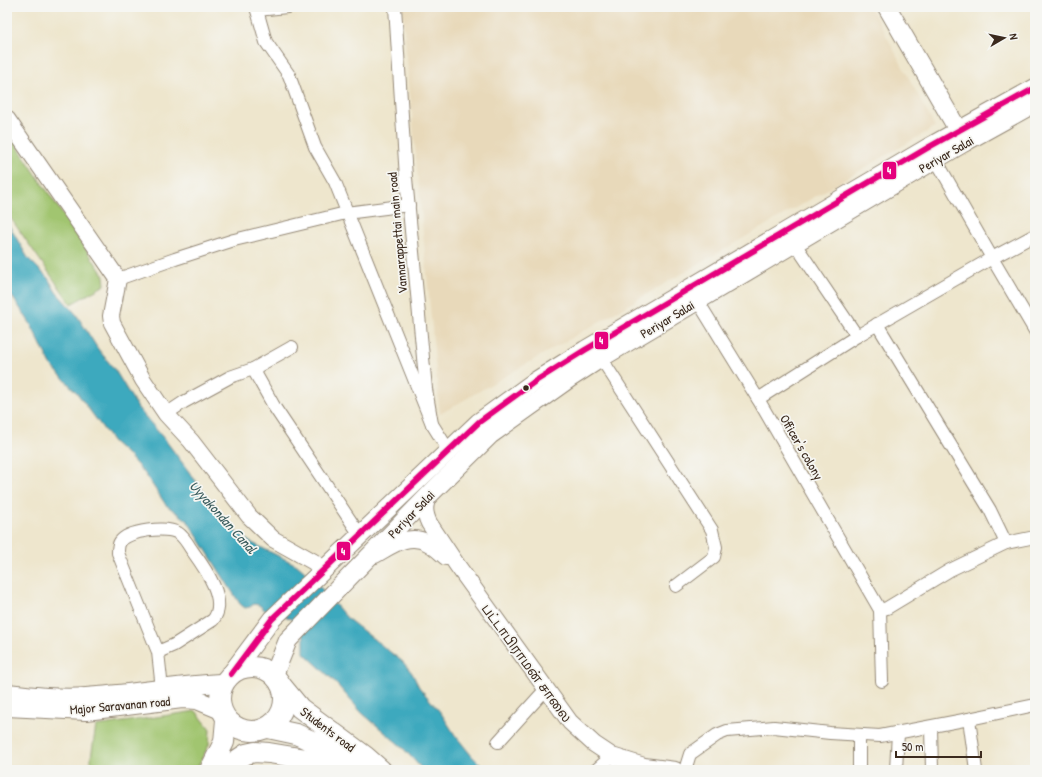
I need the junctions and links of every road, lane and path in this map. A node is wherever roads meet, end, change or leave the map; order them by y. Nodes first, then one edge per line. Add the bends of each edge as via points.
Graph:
1 (287, 7) edge
2 (395, 7) edge
3 (887, 7) edge
4 (257, 9) edge
5 (1035, 88) edge
6 (1035, 103) edge
7 (7, 119) edge
8 (962, 136) junction
9 (932, 153) junction
10 (409, 205) junction
11 (346, 213) junction
12 (1035, 235) edge
13 (795, 244) junction
14 (992, 258) junction
15 (118, 279) junction
16 (693, 294) junction
17 (877, 324) junction
18 (1035, 331) edge
19 (857, 336) junction
20 (292, 347) dead end
21 (600, 358) junction
22 (253, 369) junction
23 (758, 399) junction
24 (166, 414) junction
25 (432, 424) junction
26 (449, 451) junction
27 (429, 495) junction
28 (360, 535) junction
29 (1035, 537) edge
30 (1006, 543) junction
31 (365, 561) junction
32 (457, 565) junction
33 (322, 570) junction
34 (676, 586) dead end
35 (880, 610) junction
36 (158, 652) junction
37 (227, 678) junction
38 (277, 680) junction
39 (882, 681) dead end
40 (162, 689) junction
41 (546, 689) junction
42 (7, 693) edge
43 (1035, 705) edge
44 (7, 707) edge
45 (219, 711) junction
46 (969, 719) junction
47 (931, 726) junction
48 (262, 730) junction
49 (898, 733) junction
50 (860, 735) junction
51 (498, 742) dead end
52 (612, 756) junction
53 (219, 769) edge
54 (356, 770) edge
55 (381, 770) edge
56 (596, 770) edge
57 (675, 770) edge
58 (685, 770) edge
59 (859, 770) edge
60 (896, 770) edge
61 (932, 770) edge
62 (976, 770) edge

1 - 4 street
2 - 10 street, Vannarappettai main road
3 - 8 main road
4 - 11 street via 266,42 289,75 315,148 335,182
5 - 8 main road, Periyar Salai
6 - 8 main road, Periyar Salai
7 - 15 street
8 - 9 main road, Periyar Salai
9 - 13 main road, Periyar Salai
9 - 14 street
9 - 16 main road, Periyar Salai
10 - 11 street
10 - 25 street, Vannarappettai main road via 426,389
11 - 15 street via 234,240
11 - 25 street
12 - 14 street
13 - 16 main road, Periyar Salai
13 - 19 street
14 - 17 street
14 - 18 street
15 - 24 street via 111,316 114,329 142,380
16 - 21 main road, Periyar Salai
16 - 23 street, Officer's colony
16 - 26 main road, Periyar Salai via 534,382 479,422
17 - 19 street
17 - 30 street via 990,510
19 - 23 street
20 - 22 street
21 - 27 main road, Periyar Salai via 490,435
21 - 34 street via 712,530 716,547 714,557
22 - 24 street via 230,378
22 - 28 street via 275,408
23 - 35 street, Officer's colony
24 - 33 street via 249,516 273,539 314,562
25 - 26 street, Vannarappettai main road
26 - 28 main road, Periyar Salai
27 - 31 main road, Periyar Salai
27 - 32 street via 424,506 426,515
28 - 33 main road, Periyar Salai
29 - 30 street
30 - 35 street via 950,570
31 - 32 street via 402,540 414,539 428,542
31 - 38 main road, Periyar Salai via 288,640
32 - 41 street, பட்டாபிராமன் சாலை
33 - 37 main road, Periyar Salai via 272,619
35 - 39 street
36 - 36 street via 213,620 219,610 214,587 202,563 179,533 160,529 125,538 118,547 118,553
36 - 40 street
37 - 38 main road via 240,669 257,667 266,670
37 - 40 main road, Major Saravanan road
37 - 45 main road via 220,692
38 - 48 main road via 284,694 284,705 274,723
38 - 55 main road, Students road via 300,708
40 - 42 main road, Major Saravanan road via 85,697
41 - 51 street
41 - 52 street, பட்டாபிராமன் சாலை via 570,722
43 - 46 street
44 - 45 main road, Major Saravanan road via 86,711 182,699 197,700
45 - 48 main road via 234,727 244,731
45 - 53 main road via 224,742
46 - 47 street
46 - 62 street
47 - 49 street
47 - 61 street
48 - 53 main road
48 - 54 main road, Students road via 296,734 323,746
49 - 50 street via 880,736
49 - 60 street
50 - 58 street via 774,726 727,731 690,754
50 - 59 street
52 - 56 street
52 - 57 street, பட்டாபிராமன் சாலை via 644,766
53 - 54 main road via 246,754 255,752 342,765

